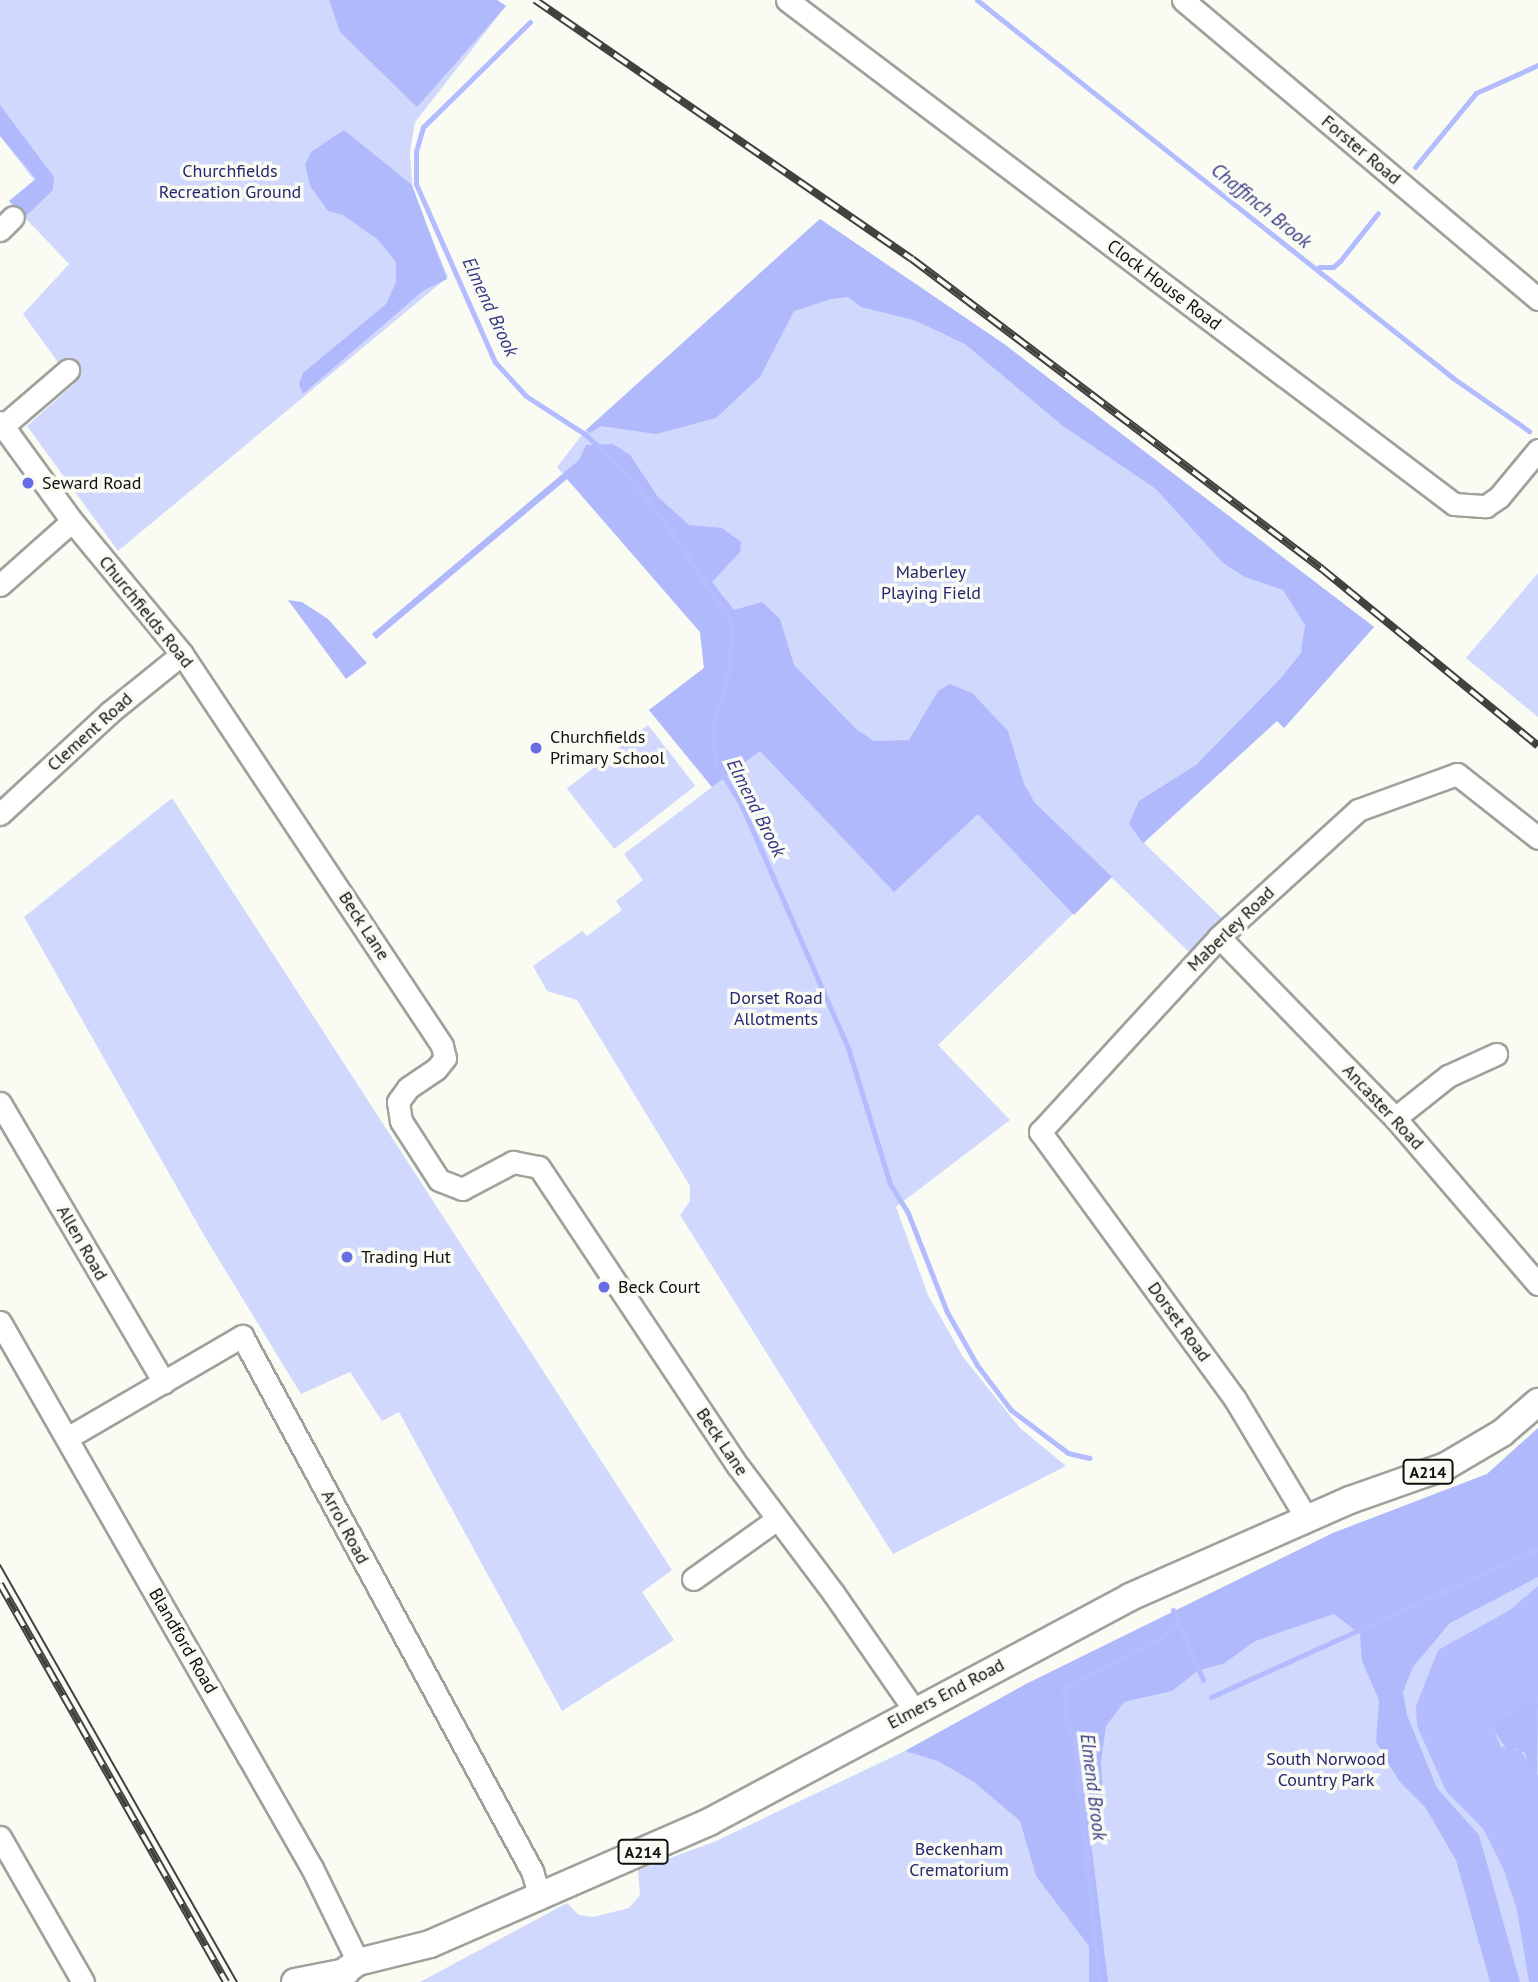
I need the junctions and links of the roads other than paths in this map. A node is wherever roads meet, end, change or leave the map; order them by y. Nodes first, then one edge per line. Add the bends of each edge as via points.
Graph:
1 (787, 0) edge
2 (1183, 0) edge
3 (1538, 299) edge
4 (68, 370) dead end
5 (1, 424) edge
6 (1538, 450) edge
7 (72, 521) junction
8 (0, 586) edge
9 (183, 654) junction
10 (285, 806) joint
11 (0, 814) edge
12 (1537, 834) edge
13 (1219, 937) junction
14 (1496, 1054) dead end
15 (0, 1103) edge
16 (1395, 1118) junction
17 (1040, 1132) joint
18 (1538, 1284) edge
19 (0, 1322) edge
20 (164, 1383) junction
21 (1538, 1402) edge
22 (67, 1438) junction
23 (778, 1519) junction
24 (1307, 1519) junction
25 (693, 1579) dead end
26 (915, 1711) junction
27 (0, 1837) edge
28 (540, 1899) junction
29 (345, 1972) edge
30 (82, 1982) edge
31 (295, 1982) edge

1 - 6 street, Clock House Road via 1454,504 1486,506
2 - 3 street, Forster Road
4 - 5 street
5 - 7 street, Churchfields Road
7 - 8 street
7 - 9 street, Churchfields Road
9 - 10 street, Churchfields Road
9 - 11 street, Clement Road via 110,712
10 - 23 street, Beck Lane via 442,1046 444,1058 436,1069 408,1088 398,1102 401,1121 439,1180 462,1189 513,1162 539,1167
12 - 13 street, Maberley Road via 1457,774 1358,810
13 - 16 street, Ancaster Road
13 - 17 street, Maberley Road
14 - 16 street via 1448,1076
15 - 20 street, Allen Road
16 - 18 street, Ancaster Road
17 - 24 street, Dorset Road via 1235,1399
19 - 22 street, Blandford Road
20 - 22 street, Arrol Road
20 - 28 street, Arrol Road via 242,1336 532,1871
21 - 24 main road, Elmers End Road / A214 via 1502,1433 1446,1466
22 - 29 street, Blandford Road via 312,1868
23 - 25 street
23 - 26 street, Beck Lane
24 - 26 main road, Elmers End Road / A214 via 1130,1597
26 - 28 main road, Elmers End Road / A214 via 709,1822
27 - 30 street
28 - 29 main road, Elmers End Road / A214 via 430,1944
29 - 31 main road, Elmers End Road / A214

